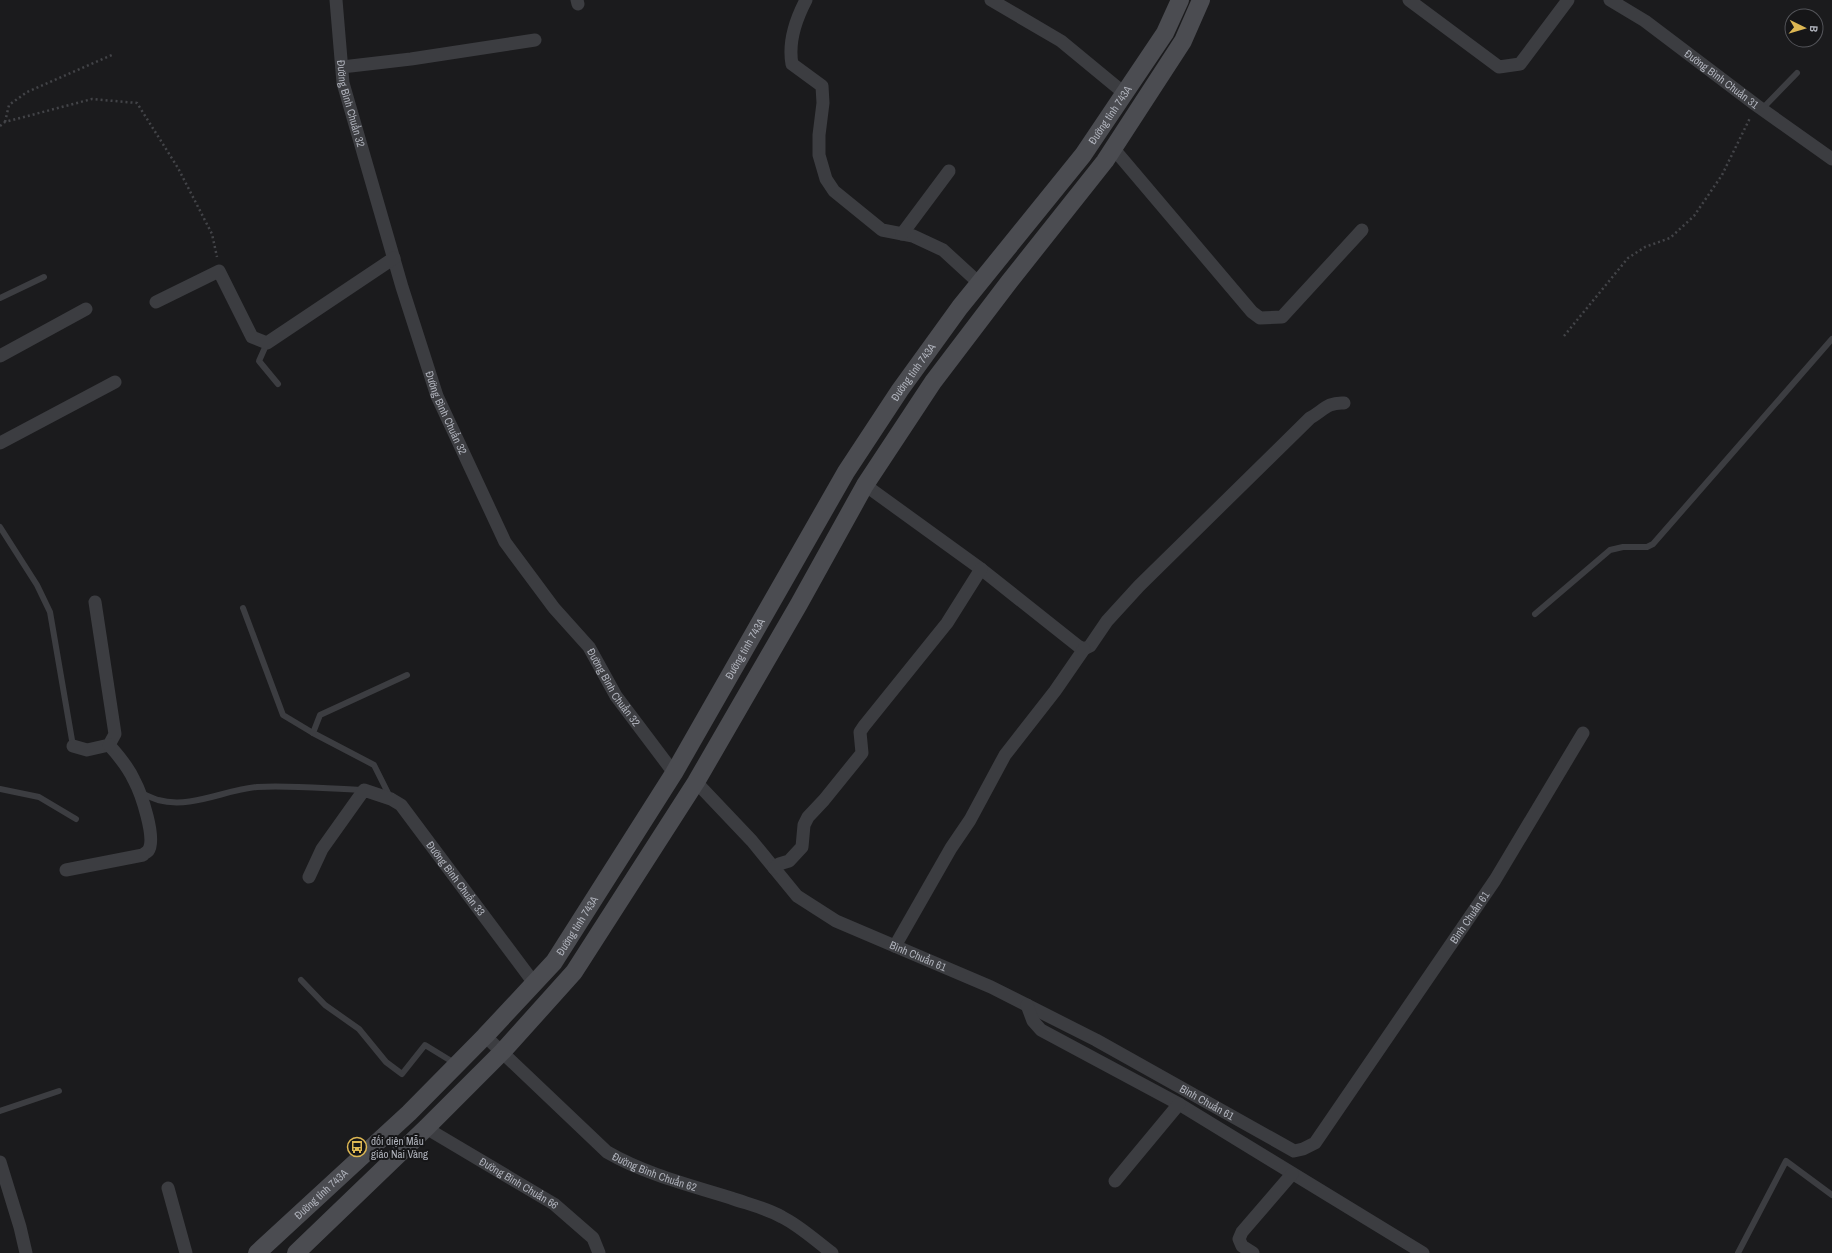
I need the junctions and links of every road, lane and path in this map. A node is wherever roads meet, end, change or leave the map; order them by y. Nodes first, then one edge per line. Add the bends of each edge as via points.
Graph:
1 (336, 0) edge
2 (806, 0) edge
3 (991, 0) edge
4 (1180, 0) edge
5 (1201, 0) edge
6 (1409, 0) edge
7 (1568, 0) edge
8 (1610, 0) edge
9 (535, 40) dead end
10 (112, 55) dead end
11 (342, 67) junction
12 (1797, 73) dead end
13 (1124, 93) junction
14 (1759, 107) junction
15 (5, 122) junction
16 (0, 126) edge
17 (1113, 148) junction
18 (1832, 159) edge
19 (948, 171) dead end
20 (1362, 230) dead end
21 (902, 234) junction
22 (394, 258) junction
23 (219, 271) junction
24 (44, 277) dead end
25 (979, 283) junction
26 (0, 298) edge
27 (156, 302) dead end
28 (86, 309) dead end
29 (1564, 336) dead end
30 (1832, 339) edge
31 (267, 343) junction
32 (0, 356) edge
33 (115, 382) dead end
34 (278, 384) dead end
35 (1344, 403) dead end
36 (0, 443) edge
37 (865, 485) junction
38 (0, 527) edge
39 (981, 569) junction
40 (95, 602) dead end
41 (243, 608) dead end
42 (1535, 614) dead end
43 (1084, 649) junction
44 (407, 675) dead end
45 (313, 733) junction
46 (1583, 733) dead end
47 (109, 745) junction
48 (73, 746) joint
49 (674, 773) junction
50 (696, 782) junction
51 (0, 789) edge
52 (364, 790) junction
53 (140, 793) junction
54 (391, 799) junction
55 (76, 819) dead end
56 (774, 868) junction
57 (66, 870) dead end
58 (309, 877) dead end
59 (895, 946) junction
60 (300, 980) dead end
61 (534, 983) junction
62 (1027, 1005) junction
63 (485, 1036) junction
64 (503, 1052) junction
65 (457, 1065) junction
66 (59, 1091) dead end
67 (1179, 1104) junction
68 (0, 1111) edge
69 (426, 1128) junction
70 (0, 1162) edge
71 (1292, 1174) junction
72 (1115, 1181) dead end
73 (168, 1188) dead end
74 (1832, 1195) edge
75 (26, 1253) edge
76 (186, 1253) edge
77 (257, 1253) edge
78 (296, 1253) edge
79 (599, 1253) edge
80 (832, 1253) edge
81 (1253, 1253) edge
82 (1423, 1253) edge
83 (1738, 1253) edge

1 - 11 street, Đường Bình Chuẩn 32
2 - 21 street via 794,29 790,52 792,64 822,86 819,156 826,178 834,191 882,230
3 - 13 street via 1061,41
4 - 13 main road, Đường tỉnh 743A via 1165,33
5 - 17 main road, Đường tỉnh 743A via 1183,41
6 - 7 street via 1499,67 1520,64
8 - 14 street, Đường Bình Chuẩn 31 via 1645,21
9 - 11 street
10 - 15 path via 27,92 9,105
11 - 22 street, Đường Bình Chuẩn 32 via 343,84
12 - 14 lane
13 - 25 main road, Đường tỉnh 743A via 1083,155
14 - 18 street, Đường Bình Chuẩn 31
14 - 29 path via 1722,174 1694,216 1670,238 1645,247 1628,258
15 - 16 path
15 - 23 path via 92,99 137,103 178,168 212,234
17 - 20 street via 1252,312 1260,318 1282,317
17 - 37 main road, Đường tỉnh 743A via 933,382
19 - 21 street
21 - 25 street via 913,236 943,250
22 - 31 street
22 - 49 street, Đường Bình Chuẩn 32 via 437,396 506,542 554,608 589,647 616,696
23 - 27 street
23 - 31 street via 252,338
24 - 26 lane
25 - 49 main road, Đường tỉnh 743A via 900,390 846,472
28 - 32 street
30 - 42 lane via 1653,544 1647,547 1610,550
31 - 34 lane via 259,361
33 - 36 street
35 - 43 street via 1326,406 1310,418 1139,586 1107,621 1090,646
37 - 39 street
37 - 50 main road, Đường tỉnh 743A
38 - 48 lane via 38,586 50,612
39 - 43 street
39 - 56 street via 947,623 860,732 862,753 808,817 804,825 802,847 789,861
40 - 47 street via 115,734
41 - 45 lane via 283,715
43 - 59 street via 1005,755 970,820 951,848
44 - 45 lane via 320,715
45 - 54 lane via 374,765
46 - 62 street, Bình Chuẩn 61 via 1495,880 1315,1142 1303,1149 1294,1151 1286,1148 1096,1040
47 - 48 street via 87,750
47 - 53 street via 121,759
49 - 61 main road, Đường tỉnh 743A via 554,962
50 - 56 street, Bình Chuẩn 61
50 - 64 main road, Đường tỉnh 743A via 574,972
51 - 55 lane via 39,798
52 - 53 lane via 245,788 179,802 158,800
52 - 54 street, Đường Bình Chuẩn 33
52 - 58 street via 327,843
53 - 57 street via 150,833 148,851
54 - 61 street, Đường Bình Chuẩn 33 via 401,805
56 - 59 street, Bình Chuẩn 61 via 803,900 836,921
59 - 62 street, Bình Chuẩn 61
60 - 65 lane via 325,1005 359,1029 386,1062 402,1074 425,1045
61 - 63 main road, Đường tỉnh 743A
62 - 67 street via 1033,1021 1041,1030
63 - 64 street, Đường Bình Chuẩn 62
63 - 65 main road, Đường tỉnh 743A
64 - 69 main road, Đường tỉnh 743A
64 - 80 street, Đường Bình Chuẩn 62 via 607,1152 654,1174 782,1216
65 - 77 main road, Đường tỉnh 743A via 409,1113
66 - 68 lane
67 - 71 street
67 - 72 street
69 - 78 main road, Đường tỉnh 743A
69 - 79 street, Đường Bình Chuẩn 66 via 554,1204 593,1238
70 - 75 street
71 - 81 street via 1242,1232 1239,1239 1242,1246
71 - 82 street
73 - 76 street
74 - 83 lane via 1786,1161

